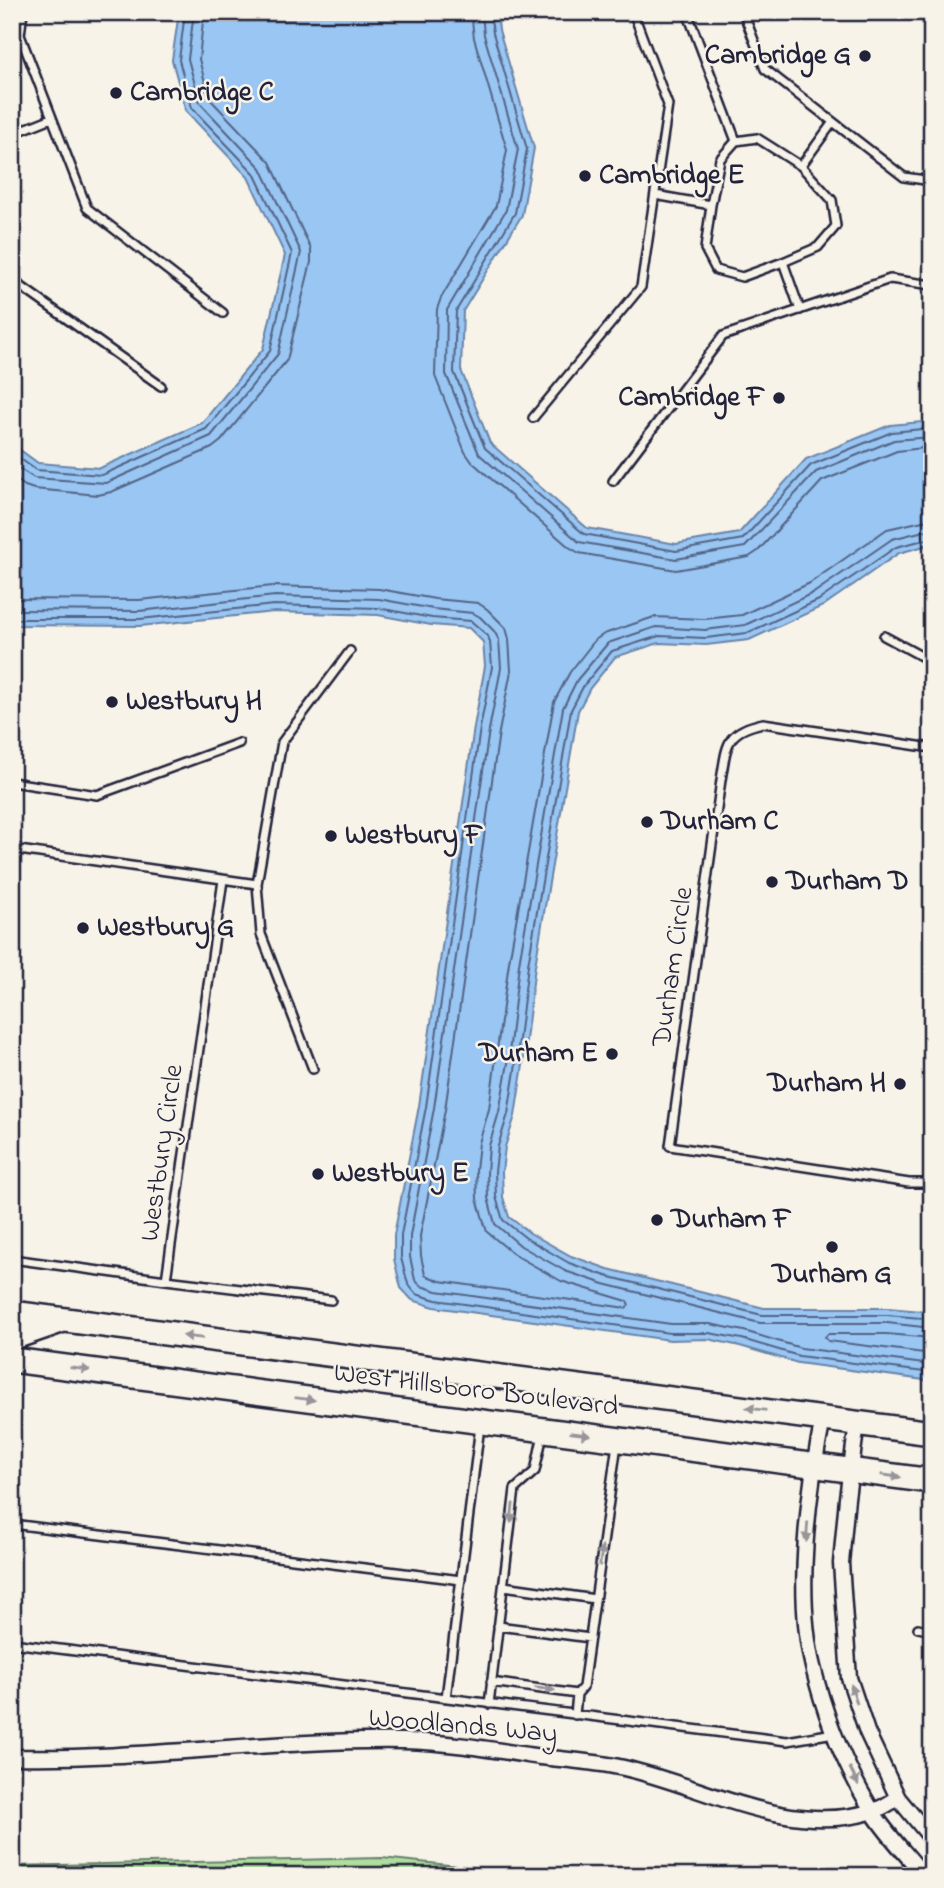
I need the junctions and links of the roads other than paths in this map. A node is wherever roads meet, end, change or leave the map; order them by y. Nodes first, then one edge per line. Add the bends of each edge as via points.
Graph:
1 (23, 12) edge
2 (633, 12) edge
3 (687, 12) edge
4 (743, 12) edge
5 (52, 118) junction
6 (834, 122) junction
7 (12, 135) edge
8 (736, 141) junction
9 (801, 166) junction
10 (932, 181) edge
11 (655, 195) junction
12 (711, 205) junction
13 (783, 262) junction
14 (12, 279) edge
15 (932, 285) edge
16 (800, 310) junction
17 (223, 313) dead end
18 (161, 386) dead end
19 (533, 418) dead end
20 (612, 481) dead end
21 (884, 636) dead end
22 (350, 651) dead end
23 (932, 662) edge
24 (239, 743) dead end
25 (932, 748) edge
26 (12, 782) edge
27 (12, 849) edge
28 (223, 880) junction
29 (257, 884) junction
30 (313, 1069) dead end
31 (932, 1183) edge
32 (12, 1259) edge
33 (166, 1280) junction
34 (331, 1300) dead end
35 (12, 1313) edge
36 (65, 1320) junction
37 (12, 1338) edge
38 (17, 1363) edge
39 (824, 1419) junction
40 (481, 1422) junction
41 (857, 1423) junction
42 (544, 1430) junction
43 (932, 1433) edge
44 (617, 1439) junction
45 (814, 1465) junction
46 (851, 1470) junction
47 (932, 1481) edge
48 (12, 1524) edge
49 (461, 1580) junction
50 (504, 1586) junction
51 (595, 1599) junction
52 (498, 1626) junction
53 (918, 1628) dead end
54 (932, 1631) edge
55 (590, 1638) junction
56 (12, 1643) edge
57 (491, 1682) junction
58 (577, 1693) junction
59 (446, 1698) junction
60 (489, 1703) junction
61 (575, 1715) junction
62 (834, 1732) junction
63 (12, 1757) edge
64 (898, 1798) junction
65 (872, 1812) junction
66 (932, 1839) edge
67 (924, 1876) edge

1 - 5 lane via 20,34
2 - 11 lane via 668,105
3 - 8 lane
4 - 6 lane via 765,69
5 - 7 lane
5 - 17 lane via 87,208
6 - 9 lane
6 - 10 lane via 904,177
8 - 9 lane via 757,138
8 - 12 lane via 720,159
9 - 13 lane via 832,200 836,226 818,247
11 - 12 lane
11 - 19 lane via 641,287
12 - 13 lane via 705,249 716,270 742,277
13 - 16 lane
14 - 18 lane
15 - 16 lane via 890,279
16 - 20 lane via 723,336
21 - 23 lane
22 - 29 lane via 282,742
24 - 26 lane via 97,795
25 - 31 lane, Durham Circle via 763,723 745,727 727,745 670,1146
27 - 28 lane
28 - 29 lane
28 - 33 lane, Westbury Circle
29 - 30 lane via 261,934
32 - 33 lane, Westbury Circle
33 - 34 lane
35 - 36 main road, West Hillsboro Boulevard
36 - 37 main road
39 -> 36 main road, West Hillsboro Boulevard
38 -> 40 main road, West Hillsboro Boulevard
39 - 41 main road, West Hillsboro Boulevard
39 - 45 street
40 - 42 main road, West Hillsboro Boulevard
40 - 49 lane
41 - 43 main road, West Hillsboro Boulevard
41 - 46 street
42 -> 44 main road, West Hillsboro Boulevard
42 -> 50 lane via 535,1471 515,1489
44 - 45 main road, West Hillsboro Boulevard
51 -> 44 lane
45 - 46 main road, West Hillsboro Boulevard
45 -> 62 street via 805,1566 807,1616 813,1666
46 -> 47 main road, West Hillsboro Boulevard
64 -> 46 street via 867,1732 849,1678 841,1563
48 - 49 lane
49 - 59 lane
50 - 51 lane
50 - 52 lane
51 - 55 lane
52 - 55 lane
52 - 57 lane
53 - 54 lane
55 - 58 lane via 583,1687
56 - 59 lane
57 -> 58 lane
57 - 60 lane
58 - 61 lane
59 - 60 lane
60 - 61 lane
61 - 62 lane via 786,1741
62 -> 65 street
63 - 65 street, Woodlands Way via 66,1759 404,1741 623,1768 808,1819
64 - 65 street, Woodlands Way
64 - 66 street
65 - 67 street

